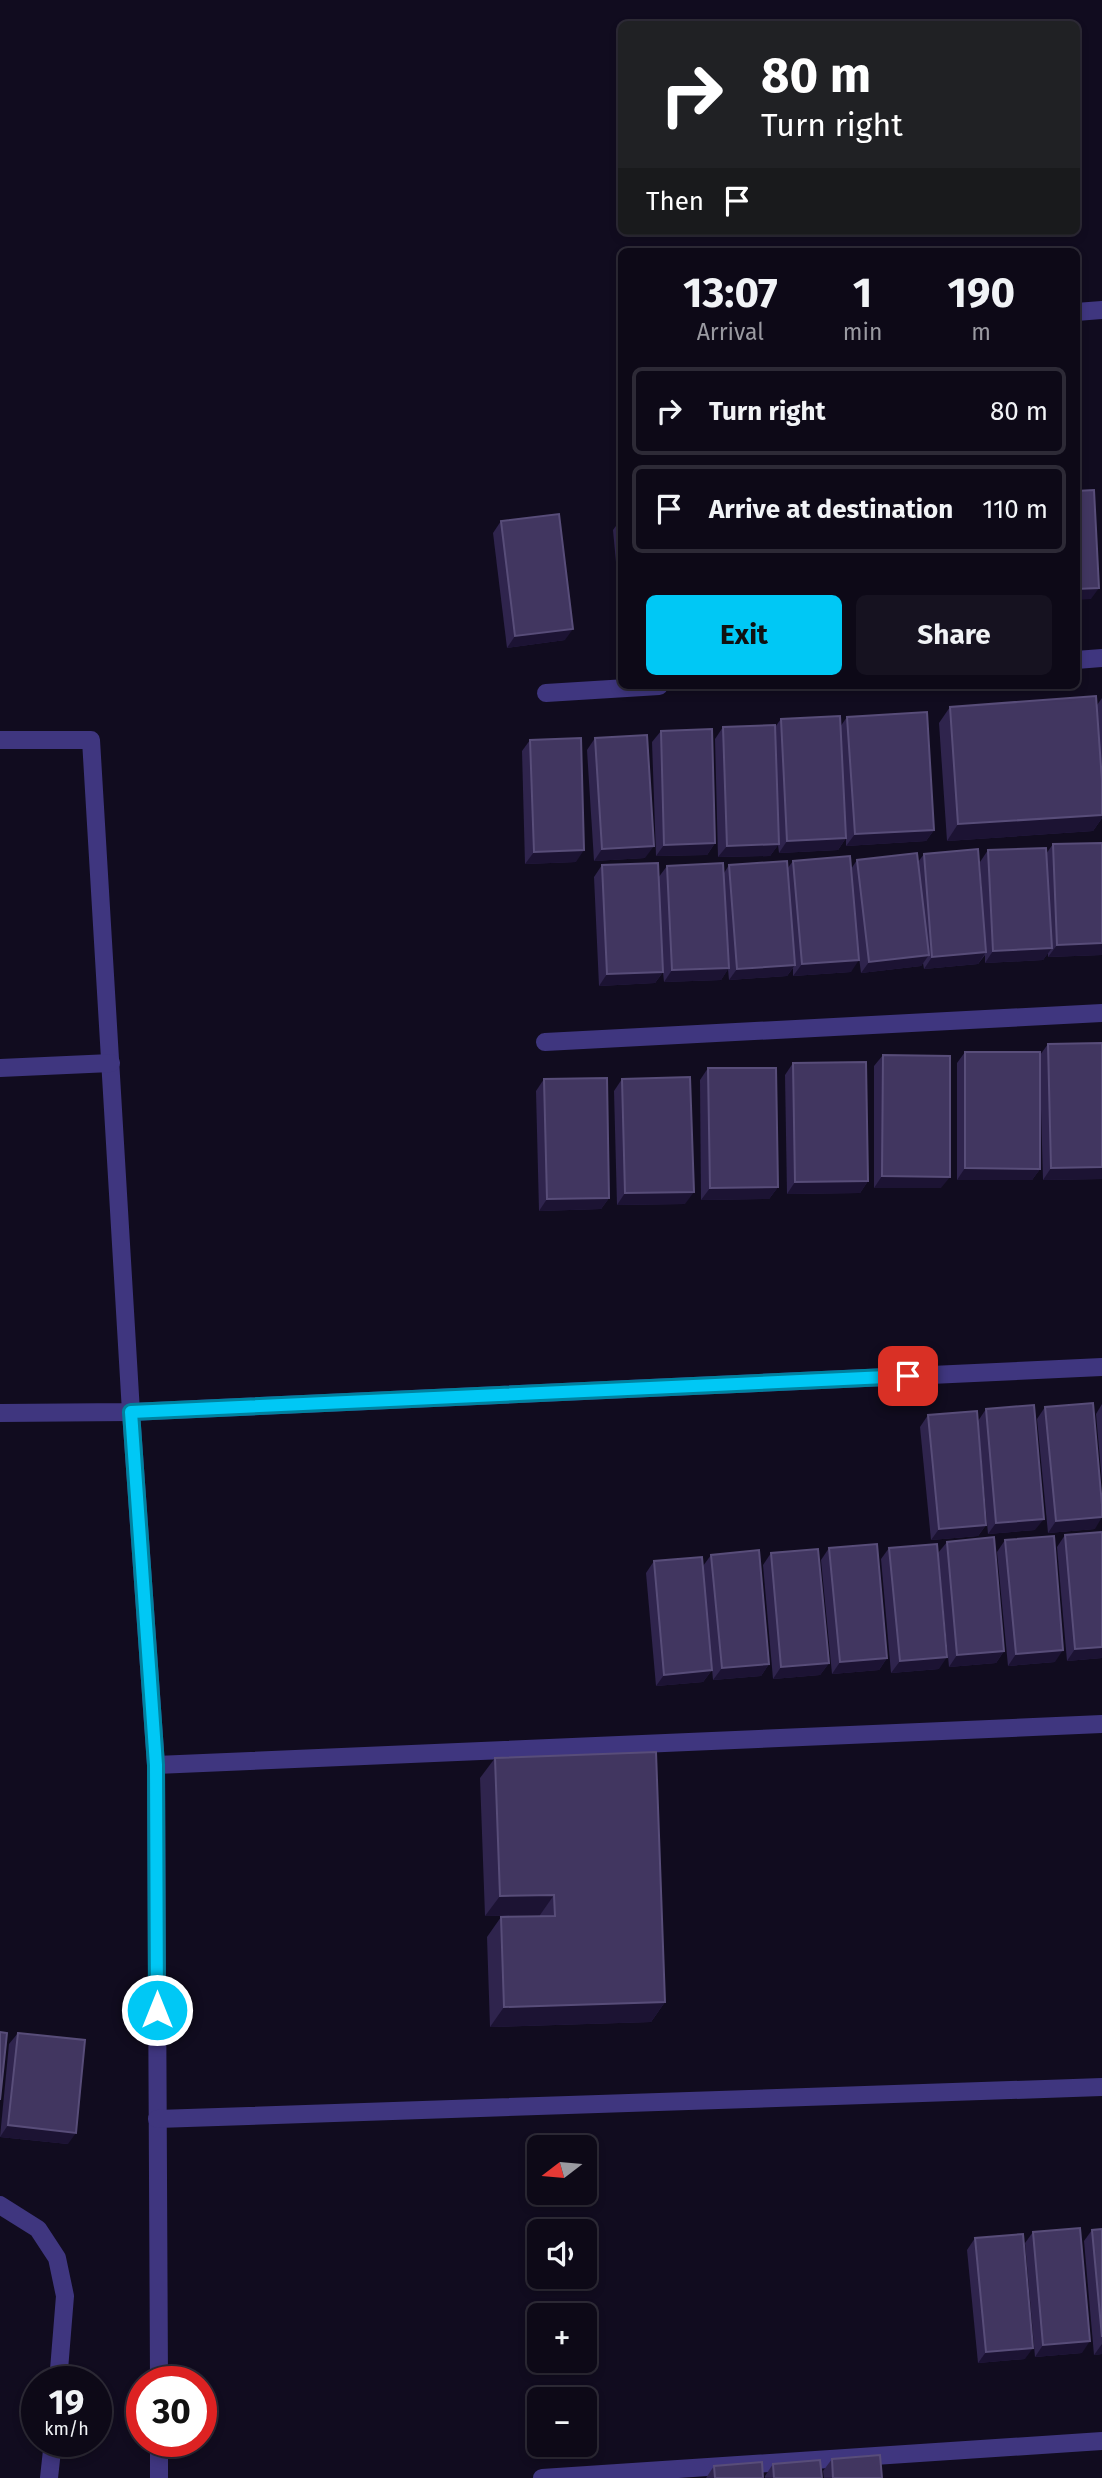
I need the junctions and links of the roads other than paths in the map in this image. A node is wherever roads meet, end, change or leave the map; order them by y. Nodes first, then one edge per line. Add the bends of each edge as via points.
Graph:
1 (1102, 310) edge
2 (1080, 312) edge
3 (1102, 658) edge
4 (1080, 660) edge
5 (618, 689) edge
6 (546, 693) dead end
7 (0, 740) edge
8 (1102, 1013) edge
9 (545, 1042) dead end
10 (111, 1063) junction
11 (0, 1068) edge
12 (1102, 1367) edge
13 (131, 1412) junction
14 (0, 1413) edge
15 (1102, 1724) edge
16 (156, 1765) junction
17 (1102, 2087) edge
18 (157, 2119) junction
19 (0, 2205) edge
20 (59, 2366) edge
21 (159, 2366) edge
22 (1102, 2441) edge
23 (52, 2457) edge
24 (159, 2457) edge
25 (50, 2478) edge
26 (159, 2478) edge
27 (542, 2478) edge

1 - 2 street
3 - 4 street
5 - 6 street
7 - 10 street via 91,740
8 - 9 street
10 - 11 street
10 - 13 street
12 - 13 street
13 - 14 street
13 - 16 street
15 - 16 street
16 - 18 street
17 - 18 street
18 - 21 street
19 - 20 street via 38,2228 57,2258 65,2296
22 - 27 street
23 - 25 street
24 - 26 street

